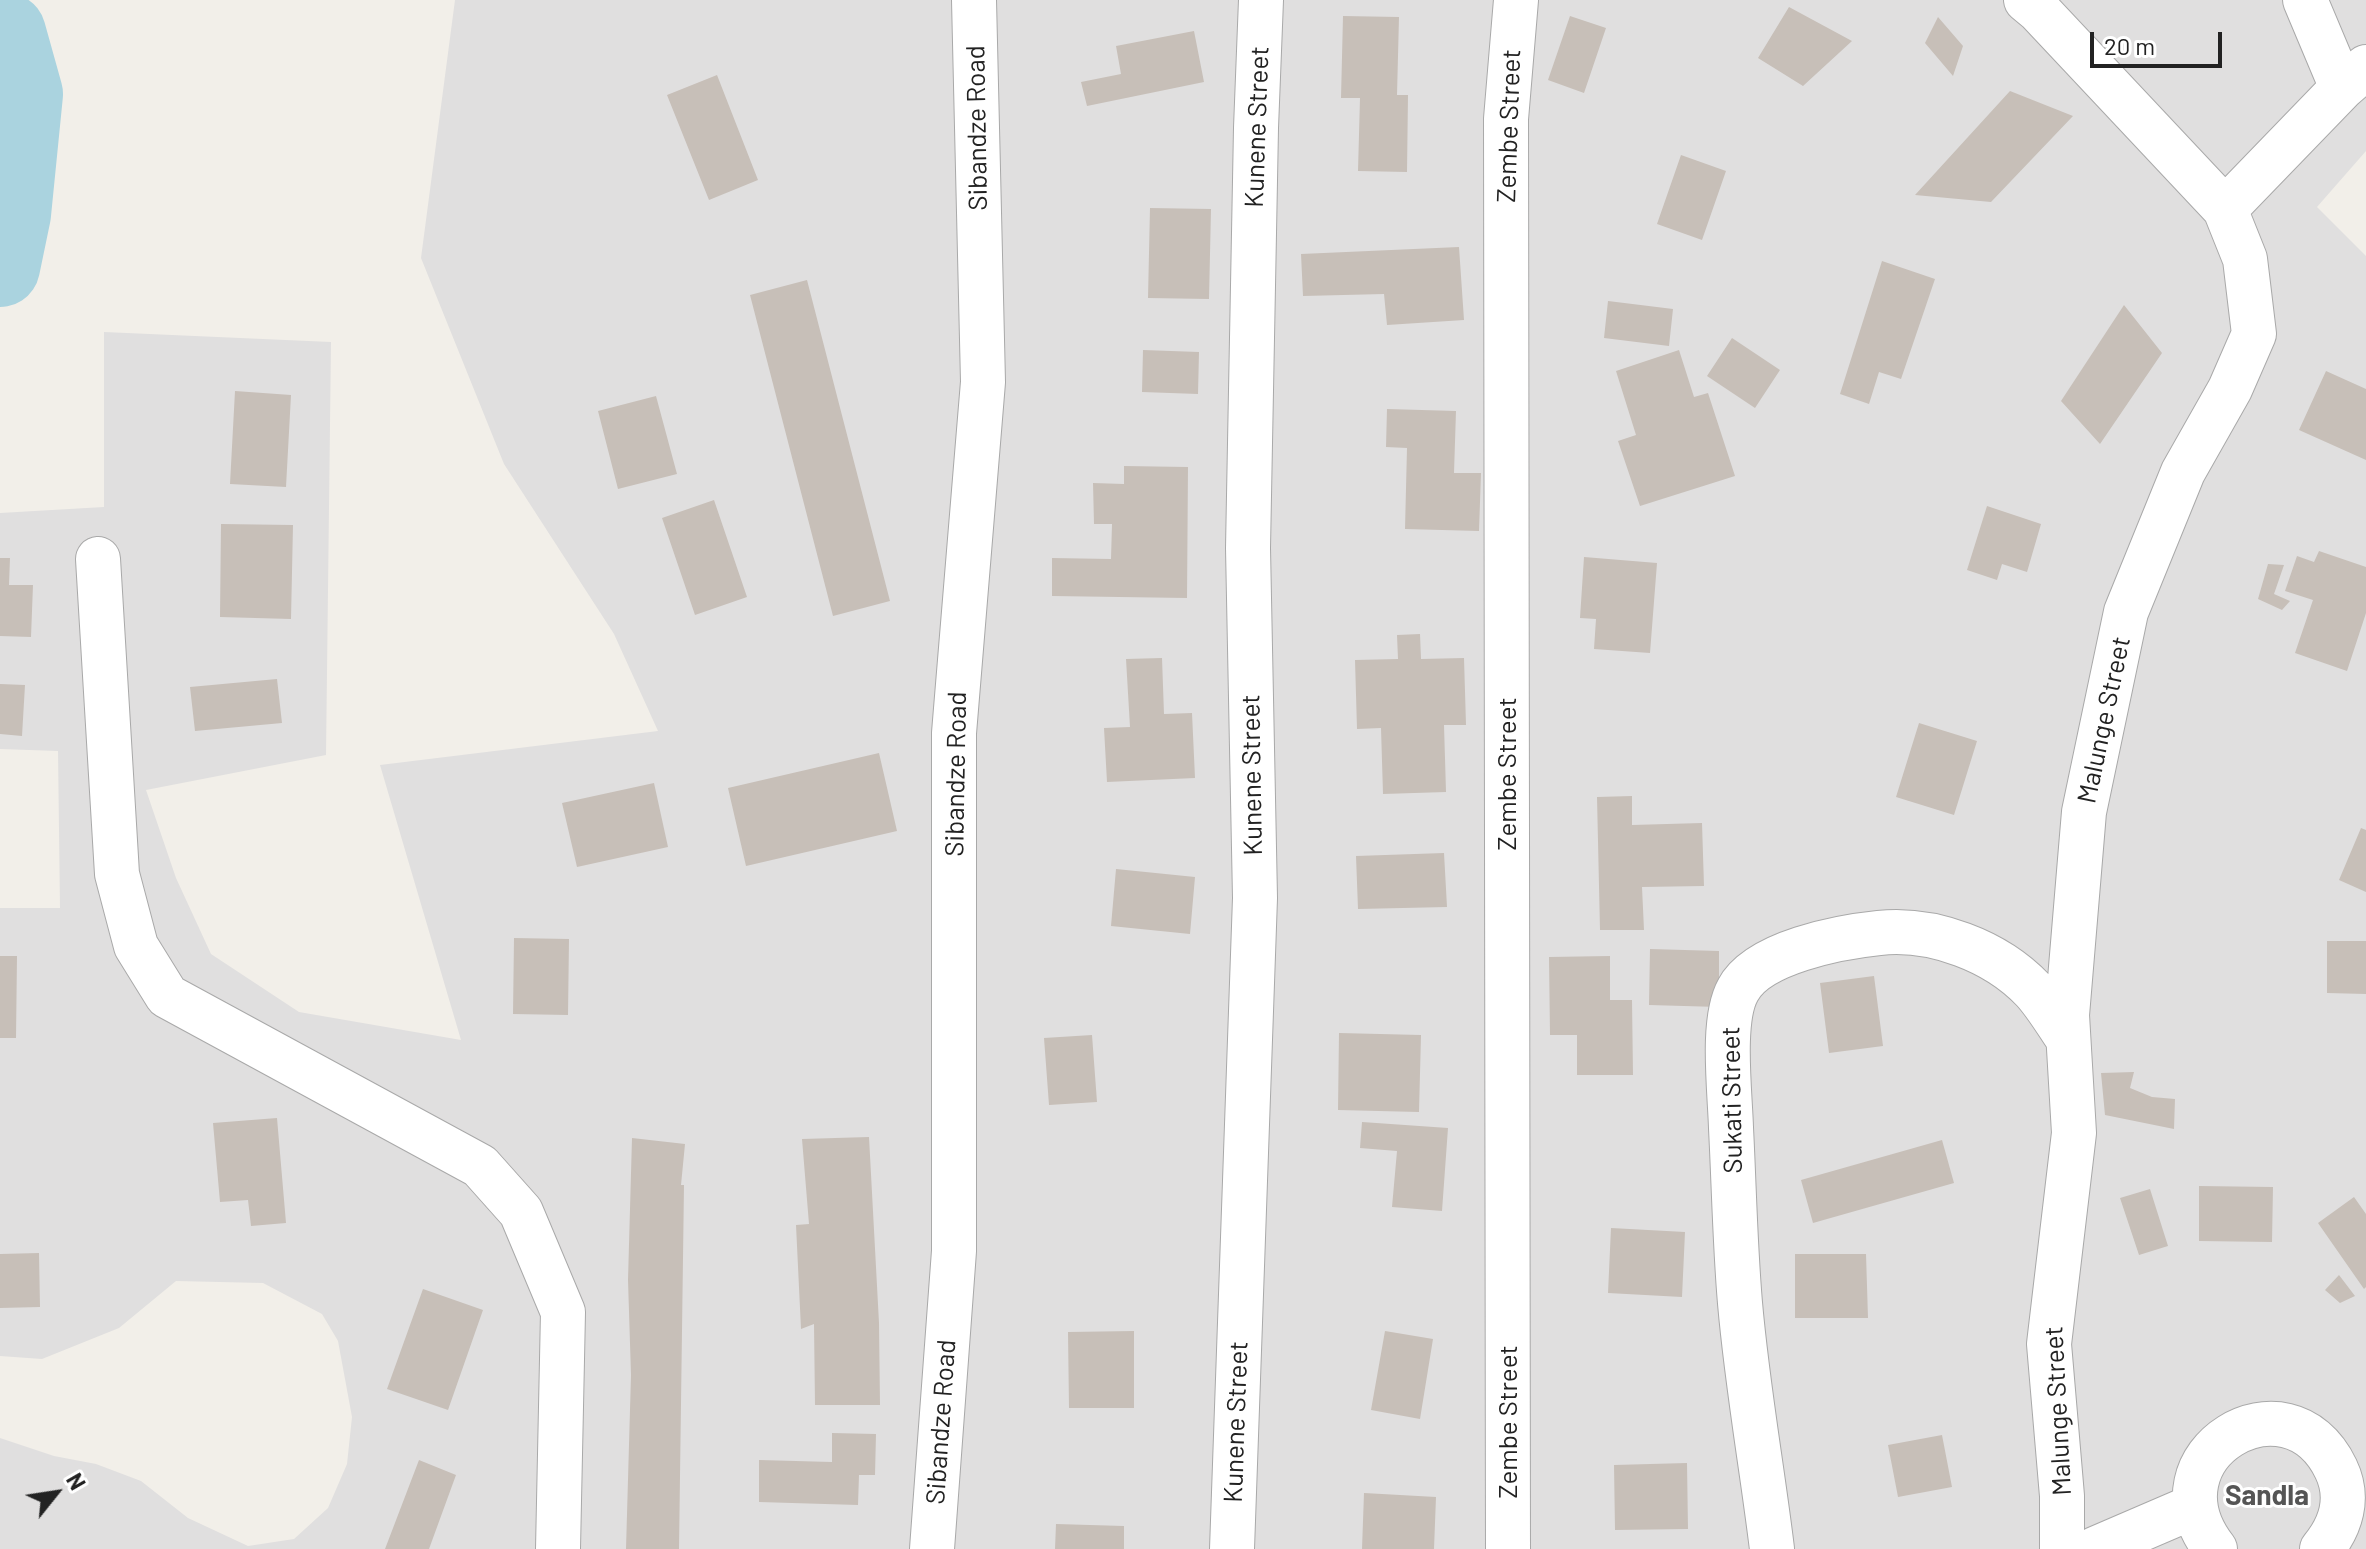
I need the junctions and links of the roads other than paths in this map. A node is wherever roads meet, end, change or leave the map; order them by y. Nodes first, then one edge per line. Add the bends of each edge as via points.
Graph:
1 (974, 0) edge
2 (1261, 0) edge
3 (1516, 0) edge
4 (2026, 0) edge
5 (2305, 0) edge
6 (2354, 77) edge
7 (2225, 209) junction
8 (98, 559) dead end
9 (2068, 1039) junction
10 (2355, 1504) edge
11 (2195, 1506) junction
12 (558, 1549) edge
13 (932, 1549) edge
14 (1232, 1549) edge
15 (1508, 1549) edge
16 (1772, 1549) edge
17 (2062, 1549) edge
18 (2095, 1549) edge
19 (2215, 1549) edge
20 (2322, 1549) edge

1 - 13 street, Sibandze Road via 983,382 954,733 954,1251
2 - 14 street, Kunene Street via 1248,548 1255,898
3 - 15 street, Zembe Street via 1506,119
4 - 7 street, Malunge Street
5 - 6 street
6 - 7 street
7 - 9 street, Malunge Street via 2245,259 2254,334 2183,472 2126,612 2084,812
8 - 12 street via 117,874 136,946 167,996 480,1166 521,1212 563,1312
9 - 16 street, Sukati Street via 2033,990 1992,957 1941,938 1893,931 1844,937 1776,959 1739,987 1730,1007 1729,1071 1740,1304
9 - 17 street, Malunge Street via 2074,1133 2049,1344
10 - 11 street via 2329,1454 2308,1434 2282,1424 2255,1424 2229,1435 2208,1453 2197,1478
10 - 20 street
11 - 18 street
11 - 19 street via 2202,1532

